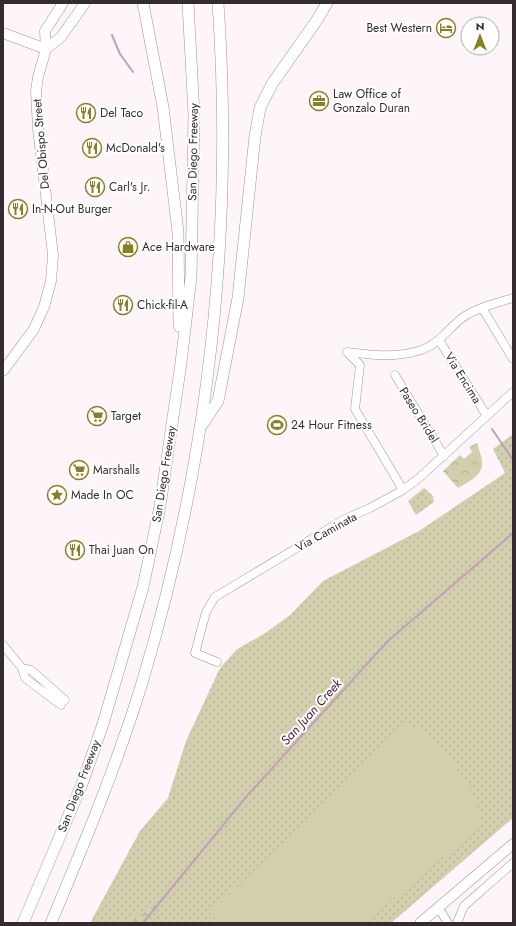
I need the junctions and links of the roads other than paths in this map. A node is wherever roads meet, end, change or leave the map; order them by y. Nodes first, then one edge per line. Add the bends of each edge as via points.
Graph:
1 (63, 3) edge
2 (86, 3) edge
3 (188, 3) edge
4 (218, 3) edge
5 (327, 3) edge
6 (142, 4) edge
7 (3, 33) edge
8 (46, 49) junction
9 (513, 298) edge
10 (482, 308) junction
11 (439, 340) junction
12 (513, 358) edge
13 (181, 363) junction
14 (3, 371) edge
15 (394, 375) dead end
16 (513, 392) edge
17 (487, 416) junction
18 (200, 428) junction
19 (444, 456) junction
20 (404, 490) junction
21 (3, 645) edge
22 (216, 662) dead end
23 (63, 703) dead end
24 (513, 844) edge
25 (513, 863) edge
26 (438, 907) junction
27 (23, 923) edge
28 (51, 923) edge
29 (420, 923) edge
30 (448, 923) edge
31 (457, 923) edge

1 - 8 main road, Del Obispo Street via 46,31
2 - 8 main road via 61,37
3 - 13 highway, San Diego Freeway via 194,116 191,276
4 - 18 highway, San Diego Freeway via 223,120 221,222 215,321
5 - 18 highway via 272,84 260,108 238,298 218,401
6 - 13 highway via 163,107 178,232
7 - 8 main road
8 - 14 main road, Del Obispo Street via 38,77 36,106 52,242 51,281 34,329
9 - 10 street
10 - 11 street via 461,318
10 - 12 street
11 - 17 street, Via Encima
11 - 20 street via 419,351 402,354 347,352 360,365 355,409
13 - 27 highway, San Diego Freeway via 160,506 143,587 103,724 82,784
15 - 19 street, Paseo Bridel
16 - 17 street, Via Caminata
17 - 19 street, Via Caminata
18 - 28 highway, San Diego Freeway via 176,554 142,684 109,779
19 - 20 street, Via Caminata
20 - 22 street, Via Caminata via 344,518 216,597 206,612 195,653
21 - 23 street via 22,668 31,670
24 - 26 main road
25 - 31 street via 464,906
26 - 29 main road
26 - 30 street

